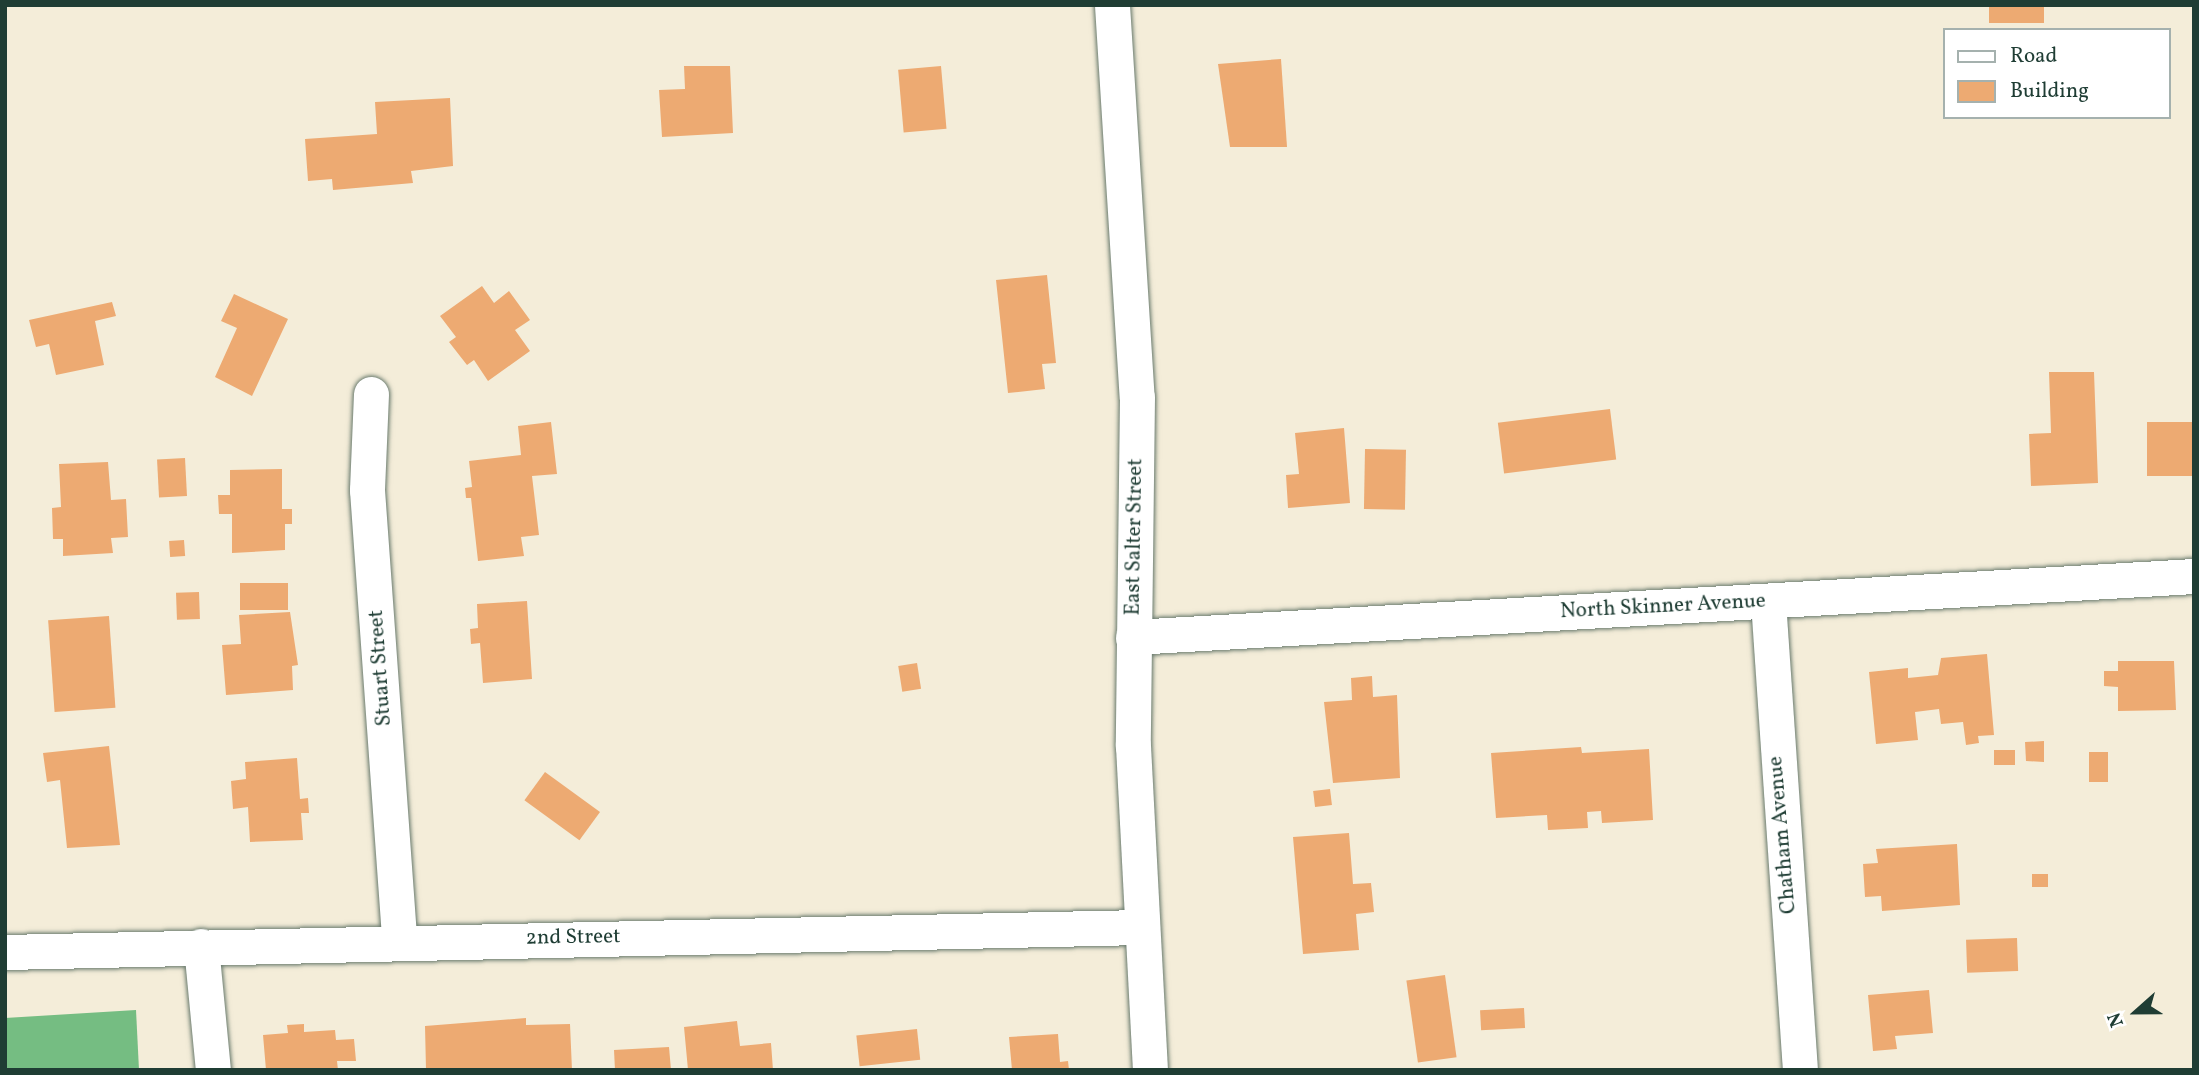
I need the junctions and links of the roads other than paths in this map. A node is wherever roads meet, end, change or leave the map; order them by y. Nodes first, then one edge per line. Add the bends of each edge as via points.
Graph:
1 (1112, 5) edge
2 (371, 394) dead end
3 (2194, 576) edge
4 (1768, 601) junction
5 (1133, 637) junction
6 (1141, 927) junction
7 (399, 941) junction
8 (201, 946) junction
9 (5, 952) edge
10 (213, 1070) edge
11 (1150, 1070) edge
12 (1800, 1070) edge

1 - 5 street, East Salter Street via 1137,397
2 - 7 street, Stuart Street via 367,490
3 - 4 street, North Skinner Avenue
4 - 5 street, North Skinner Avenue
4 - 12 street, Chatham Avenue
5 - 6 street, East Salter Street
6 - 7 street, 2nd Street
6 - 11 street, East Salter Street
7 - 8 street, 2nd Street
8 - 9 street, 2nd Street
8 - 10 street

